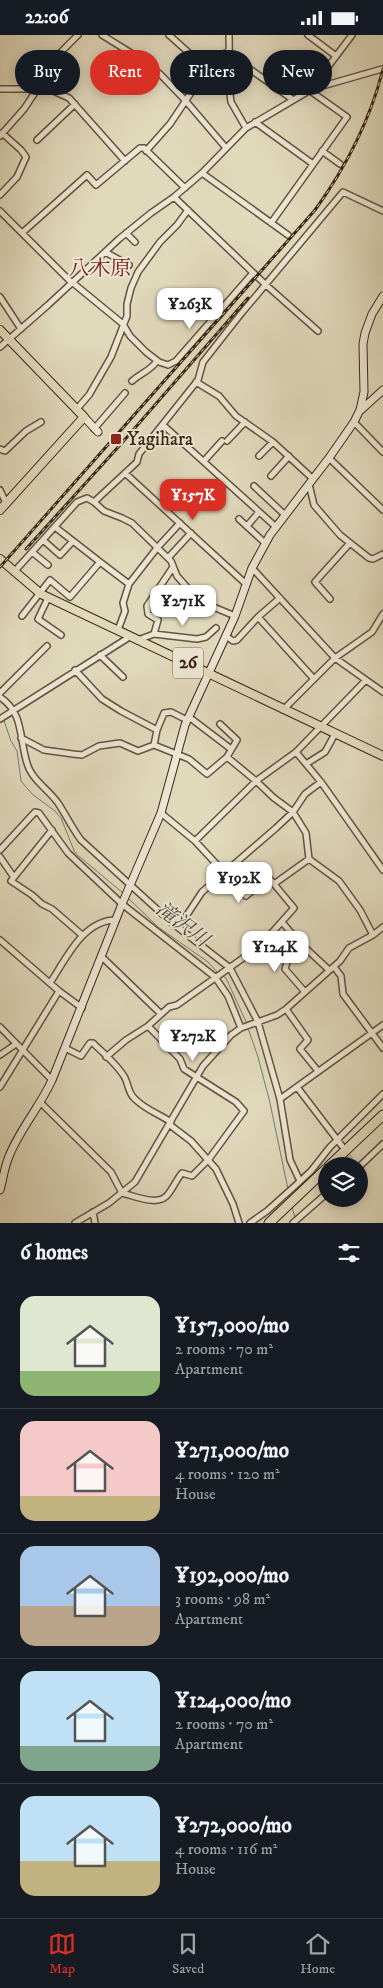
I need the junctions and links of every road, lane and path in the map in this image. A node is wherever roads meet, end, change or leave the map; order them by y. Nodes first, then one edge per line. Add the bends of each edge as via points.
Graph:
1 (78, 35) edge
2 (102, 35) edge
3 (169, 35) edge
4 (236, 35) edge
5 (352, 35) edge
6 (311, 36) edge
7 (229, 37) edge
8 (63, 50) edge
9 (186, 50) edge
10 (229, 50) edge
11 (336, 56) junction
12 (332, 61) edge
13 (382, 69) dead end
14 (253, 71) edge
15 (332, 83) edge
16 (15, 88) edge
17 (0, 89) edge
18 (33, 95) edge
19 (61, 95) edge
20 (189, 95) edge
21 (230, 95) edge
22 (299, 95) edge
23 (318, 95) edge
24 (292, 99) junction
25 (185, 100) junction
26 (75, 105) junction
27 (255, 122) junction
28 (246, 128) junction
29 (1, 135) edge
30 (37, 140) dead end
31 (226, 148) junction
32 (146, 151) junction
33 (322, 151) junction
34 (125, 161) junction
35 (313, 164) junction
36 (340, 164) dead end
37 (202, 173) junction
38 (185, 188) junction
39 (0, 195) edge
40 (174, 197) junction
41 (188, 210) junction
42 (0, 211) edge
43 (383, 211) edge
44 (271, 223) junction
45 (22, 233) junction
46 (126, 233) junction
47 (288, 235) dead end
48 (134, 242) dead end
49 (105, 252) junction
50 (129, 265) dead end
51 (253, 273) junction
52 (72, 283) junction
53 (266, 285) junction
54 (383, 296) edge
55 (0, 297) edge
56 (123, 324) junction
57 (21, 329) junction
58 (0, 330) edge
59 (318, 331) dead end
60 (9, 340) junction
61 (0, 347) edge
62 (158, 361) junction
63 (132, 381) dead end
64 (196, 383) junction
65 (383, 390) edge
66 (125, 393) dead end
67 (76, 410) junction
68 (360, 410) junction
69 (84, 417) junction
70 (41, 422) dead end
71 (245, 422) junction
72 (354, 422) junction
73 (163, 425) junction
74 (96, 430) joint
75 (273, 441) junction
76 (0, 449) edge
77 (383, 452) edge
78 (259, 456) dead end
79 (289, 456) junction
80 (329, 459) junction
81 (204, 461) junction
82 (125, 473) junction
83 (271, 476) dead end
84 (310, 480) junction
85 (254, 486) dead end
86 (0, 489) edge
87 (6, 503) junction
88 (94, 503) junction
89 (0, 509) edge
90 (383, 510) edge
91 (259, 512) junction
92 (285, 515) junction
93 (239, 519) dead end
94 (180, 523) junction
95 (246, 526) junction
96 (55, 527) junction
97 (276, 527) junction
98 (191, 533) junction
99 (43, 540) junction
100 (73, 541) junction
101 (265, 543) junction
102 (350, 543) junction
103 (157, 548) junction
104 (32, 552) junction
105 (383, 554) edge
106 (168, 558) junction
107 (0, 559) edge
108 (100, 562) junction
109 (48, 565) dead end
110 (173, 567) junction
111 (252, 568) junction
112 (14, 572) junction
113 (129, 584) junction
114 (246, 584) junction
115 (40, 593) junction
116 (48, 598) junction
117 (280, 598) junction
118 (330, 599) dead end
119 (383, 613) edge
120 (22, 616) dead end
121 (235, 616) junction
122 (258, 617) junction
123 (216, 628) dead end
124 (118, 631) junction
125 (154, 634) junction
126 (61, 635) dead end
127 (131, 636) junction
128 (226, 636) junction
129 (138, 640) junction
130 (47, 646) dead end
131 (100, 655) junction
132 (336, 658) junction
133 (75, 670) junction
134 (209, 673) junction
135 (123, 677) dead end
136 (314, 679) junction
137 (366, 680) junction
138 (383, 692) edge
139 (0, 693) edge
140 (0, 697) edge
141 (14, 710) junction
142 (283, 710) junction
143 (0, 719) edge
144 (188, 719) junction
145 (220, 724) dead end
146 (319, 726) junction
147 (157, 730) junction
148 (335, 734) junction
149 (22, 738) junction
150 (154, 745) junction
151 (231, 749) junction
152 (296, 751) junction
153 (177, 753) junction
154 (228, 757) junction
155 (383, 758) edge
156 (306, 764) junction
157 (256, 781) junction
158 (321, 782) junction
159 (293, 812) junction
160 (161, 813) junction
161 (52, 830) junction
162 (196, 841) junction
163 (0, 850) edge
164 (0, 857) edge
165 (309, 859) junction
166 (383, 870) edge
167 (224, 872) junction
168 (14, 876) junction
169 (274, 885) junction
170 (131, 886) junction
171 (122, 904) junction
172 (116, 920) junction
173 (282, 922) junction
174 (179, 927) junction
175 (383, 927) edge
176 (82, 935) junction
177 (374, 935) junction
178 (0, 940) edge
179 (268, 940) junction
180 (102, 957) junction
181 (230, 968) junction
182 (332, 968) junction
183 (215, 977) junction
184 (50, 983) junction
185 (59, 991) junction
186 (304, 992) junction
187 (82, 1007) junction
188 (286, 1009) junction
189 (161, 1014) junction
190 (256, 1022) junction
191 (383, 1025) edge
192 (148, 1026) junction
193 (0, 1027) edge
194 (243, 1027) junction
195 (372, 1033) junction
196 (16, 1043) junction
197 (65, 1048) junction
198 (383, 1048) edge
199 (24, 1051) junction
200 (0, 1055) edge
201 (106, 1057) junction
202 (318, 1071) junction
203 (196, 1077) junction
204 (52, 1080) junction
205 (0, 1087) edge
206 (296, 1087) junction
207 (383, 1094) edge
208 (280, 1099) junction
209 (41, 1103) junction
210 (383, 1115) edge
211 (171, 1123) junction
212 (337, 1140) junction
213 (383, 1144) edge
214 (342, 1146) tunnel mouth
215 (338, 1157) edge
216 (366, 1157) edge
217 (209, 1159) junction
218 (318, 1173) edge
219 (299, 1186) junction
220 (0, 1190) edge
221 (122, 1193) junction
222 (318, 1201) edge
223 (93, 1212) junction
224 (75, 1223) edge
225 (95, 1223) edge
226 (238, 1223) edge
227 (250, 1223) edge
228 (270, 1223) edge
229 (293, 1223) edge

1 - 8 street
2 - 25 street via 154,69
3 - 9 street
4 - 7 street
5 - 11 street
6 - 11 street
7 - 10 street
11 - 12 street
13 - 15 street
14 - 24 street
16 - 17 street
18 - 29 street
19 - 26 street via 70,98
20 - 25 street
21 - 28 street
22 - 24 street
23 - 33 street via 347,117
24 - 27 street
25 - 31 street
25 - 32 street via 170,124
26 - 30 street
26 - 34 street
27 - 28 street
27 - 35 street
28 - 31 street
29 - 39 street via 26,157 17,177
31 - 37 street
32 - 34 street via 140,148
32 - 38 street
33 - 35 street
33 - 36 street
34 - 45 street via 96,185 88,175
35 - 44 street
37 - 38 street
37 - 44 street
38 - 40 street
40 - 41 street
40 - 46 street
41 - 51 street
41 - 56 street via 138,272 130,288 128,316
42 - 45 street
43 - 53 street via 343,191
44 - 47 street
45 - 52 street
46 - 48 street
46 - 49 street
49 - 50 street
49 - 52 street
51 - 53 street
51 - 62 street via 176,361 168,365
52 - 56 street
52 - 57 street
53 - 59 street
53 - 64 street via 203,362
54 - 68 street via 365,333 364,392
55 - 57 street
56 - 62 street via 130,336
56 - 67 street via 111,357 89,395
57 - 60 street
58 - 60 main road
60 - 61 street
60 - 67 main road
62 - 63 street
64 - 71 street via 219,397
64 - 73 street
65 - 68 street
66 - 74 street
67 - 69 main road
68 - 72 street
69 - 74 street
69 - 87 main road
70 - 76 street via 5,451
71 - 75 street
71 - 81 street
72 - 77 street
72 - 80 street
73 - 81 street
73 - 82 street via 139,454 137,462
75 - 78 street
75 - 79 street
79 - 83 street
79 - 84 street
80 - 84 street
80 - 90 street
81 - 91 street
82 - 88 street
82 - 94 street
84 - 92 street
84 - 102 street via 314,505
85 - 92 street
86 - 87 street
87 - 89 main road
88 - 96 street via 84,498 77,502
88 - 103 street via 132,523
91 - 95 street
91 - 97 street
92 - 97 street
93 - 95 street
94 - 98 street
94 - 103 street
95 - 101 street
96 - 99 street
96 - 100 street
97 - 101 street
98 - 106 street
98 - 114 street
99 - 100 street via 60,555
99 - 104 street
100 - 108 street
101 - 111 street
102 - 105 street via 369,559
102 - 118 street via 315,582
103 - 106 street
103 - 113 street
104 - 109 street
104 - 112 street
106 - 110 street
107 - 112 main road, 26
108 - 113 street
108 - 115 street via 70,597 50,580
110 - 121 street via 185,587 199,601
110 - 125 street via 147,607 148,614 158,620
111 - 114 street
111 - 117 street
112 - 115 main road, 26
113 - 124 street
114 - 121 street
115 - 116 main road, 26
115 - 120 street
116 - 124 main road, 26
116 - 126 street via 38,619
117 - 122 street
117 - 132 street
119 - 132 street via 372,632
121 - 128 street
122 - 128 street via 237,640
122 - 136 street
123 - 125 street via 206,637 197,639
124 - 127 main road, 26
125 - 129 street
127 - 129 main road, 26
127 - 131 street
128 - 134 street
129 - 134 main road, 26
130 - 139 street
131 - 133 street
131 - 135 street
132 - 136 street
132 - 137 street
133 - 141 street
133 - 147 street via 102,699
134 - 142 main road, 26
134 - 144 street
136 - 142 street
137 - 138 street
137 - 146 street
140 - 141 street
141 - 143 street
141 - 149 street
142 - 146 main road, 26
144 - 147 street via 171,712 164,713
144 - 151 street
144 - 153 street
145 - 151 street via 237,739
146 - 148 main road, 26
146 - 152 street
147 - 150 street
148 - 155 main road, 26
148 - 156 street via 325,753
149 - 150 street via 44,750 82,755 99,746 120,743 138,751
149 - 170 street via 28,766 58,804 70,826
150 - 153 street
151 - 154 street
152 - 156 street
152 - 157 street
153 - 154 street via 207,775
153 - 160 street
154 - 157 street
156 - 158 street
157 - 159 street
157 - 162 street
158 - 159 street via 305,794
158 - 166 street
159 - 165 street via 306,833
159 - 167 street
160 - 162 street
160 - 170 street
161 - 163 street via 41,814 34,812
161 - 168 street
161 - 171 street via 68,853
162 - 167 street
164 - 168 street
165 - 169 street
165 - 177 street via 339,881
167 - 169 street via 246,896 268,877
167 - 174 street via 202,892
168 - 176 street via 10,881 52,909
169 - 173 street via 294,908
170 - 171 street
170 - 174 street
171 - 172 street
171 - 183 street
172 - 176 street via 106,920
172 - 180 street
173 - 179 street
173 - 182 street via 299,942
174 - 181 street
175 - 177 street
176 - 184 street
177 - 182 street via 349,948
178 - 184 street
179 - 181 street
179 - 186 street via 284,951 288,959 285,969
180 - 187 street
180 - 189 street
181 - 183 street
181 - 190 street
182 - 186 street
182 - 195 street via 341,975 343,994
183 - 189 street
183 - 194 street
184 - 185 street
185 - 187 street
185 - 199 street
186 - 188 street
187 - 197 street
188 - 190 street
188 - 202 street via 308,1040 300,1049
189 - 192 street
190 - 194 street
190 - 208 street
191 - 195 street
192 - 201 street
192 - 203 street via 180,1059 184,1069
193 - 196 street
194 - 203 street via 230,1035
195 - 198 street
195 - 202 street
196 - 199 street
196 - 200 street
197 - 201 street via 81,1055 93,1043
197 - 204 street
199 - 204 street
199 - 205 street
201 - 211 street via 126,1079 134,1099
202 - 206 street
203 - 211 street
203 - 217 street via 236,1102 244,1111
204 - 209 street
206 - 208 street
206 - 212 street
207 - 212 street
208 - 219 street via 290,1159
209 - 220 street via 8,1158
209 - 221 street via 110,1172
210 - 215 highway
211 - 217 street via 205,1159
211 - 221 street via 135,1182
212 - 214 street
212 - 219 street
213 - 216 street
217 - 221 street via 192,1176 182,1173 162,1199 152,1201
217 - 226 street via 233,1204
218 - 219 highway
219 - 227 street
219 - 228 highway
221 - 223 street
222 - 229 street
223 - 224 street
223 - 225 street

